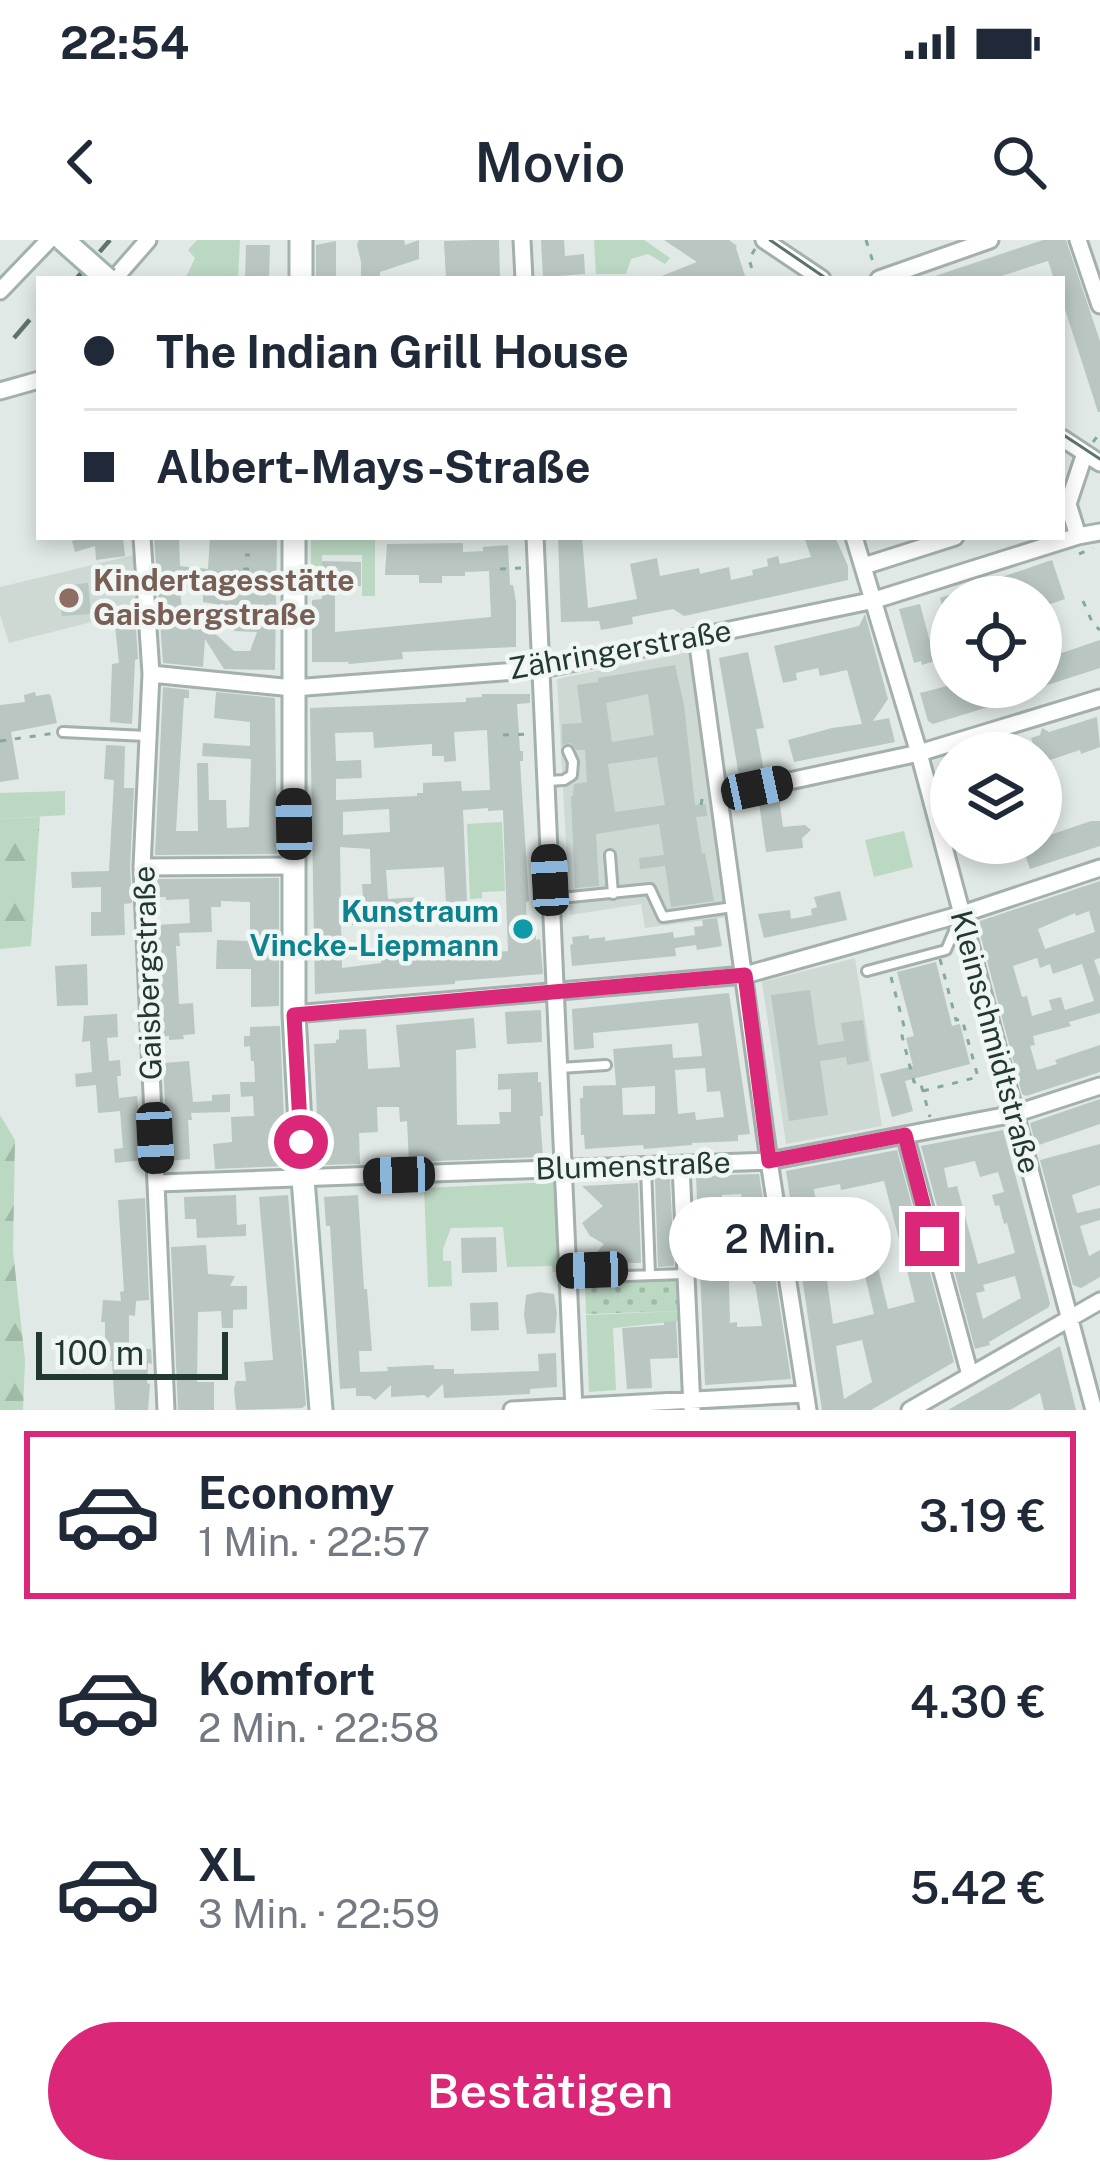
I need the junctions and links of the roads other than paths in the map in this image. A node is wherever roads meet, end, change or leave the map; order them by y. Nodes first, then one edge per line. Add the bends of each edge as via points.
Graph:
1 (49, 240) edge
2 (63, 240) edge
3 (148, 240) edge
4 (301, 240) edge
5 (523, 240) edge
6 (990, 240) edge
7 (1078, 240) edge
8 (763, 242) edge
9 (107, 276) edge
10 (114, 276) edge
11 (301, 276) edge
12 (524, 276) edge
13 (817, 276) edge
14 (888, 276) edge
15 (0, 291) edge
16 (1100, 305) edge
17 (36, 381) edge
18 (0, 391) edge
19 (1084, 463) edge
20 (1065, 505) edge
21 (1100, 532) edge
22 (142, 540) edge
23 (294, 540) edge
24 (535, 540) edge
25 (855, 540) edge
26 (946, 540) edge
27 (1079, 544) junction
28 (864, 566) junction
29 (874, 600) junction
30 (697, 638) junction
31 (542, 669) junction
32 (151, 674) junction
33 (293, 688) junction
34 (1100, 698) edge
35 (64, 732) road end
36 (148, 736) junction
37 (568, 751) dead end
38 (919, 753) junction
39 (546, 781) junction
40 (720, 796) junction
41 (610, 855) dead end
42 (295, 866) junction
43 (142, 867) junction
44 (1100, 868) edge
45 (613, 894) junction
46 (551, 899) junction
47 (735, 907) junction
48 (962, 914) junction
49 (867, 971) dead end
50 (745, 975) junction
51 (555, 992) junction
52 (294, 1015) junction
53 (606, 1065) dead end
54 (558, 1068) junction
55 (1100, 1086) edge
56 (1014, 1114) junction
57 (905, 1135) junction
58 (769, 1161) junction
59 (684, 1165) junction
60 (646, 1166) junction
61 (562, 1169) junction
62 (303, 1179) junction
63 (158, 1183) junction
64 (616, 1269) dead end
65 (568, 1274) junction
66 (686, 1274) junction
67 (650, 1275) junction
68 (1100, 1300) edge
69 (1068, 1319) junction
70 (970, 1376) junction
71 (806, 1402) edge
72 (692, 1405) edge
73 (574, 1408) edge
74 (166, 1410) edge
75 (321, 1410) edge
76 (512, 1410) edge
77 (910, 1410) edge
78 (1094, 1410) edge

1 - 15 street
2 - 9 main road, bridge
3 - 10 street
4 - 11 main road
5 - 12 street
6 - 14 street
7 - 16 street
8 - 13 street
17 - 18 street
19 - 20 street
20 - 27 street
21 - 27 street, Zähringerstraße
22 - 32 street, Gaisbergstraße
23 - 33 main road
24 - 31 street
25 - 28 street, Kleinschmidtstraße
26 - 28 street
27 - 29 street, Zähringerstraße
28 - 29 street, Kleinschmidtstraße
29 - 30 street, Zähringerstraße
29 - 38 street, Kleinschmidtstraße
30 - 31 street, Zähringerstraße
30 - 40 street
31 - 33 street, Zähringerstraße
31 - 39 street
32 - 33 street, Zähringerstraße
32 - 36 street, Gaisbergstraße
33 - 42 main road
34 - 38 street
35 - 36 lane
36 - 43 street, Gaisbergstraße
37 - 39 lane via 572,775
38 - 40 street
38 - 48 street, Kleinschmidtstraße
39 - 46 street
40 - 47 street
41 - 45 lane
42 - 43 street
42 - 52 main road
43 - 63 street, Gaisbergstraße
44 - 48 street
45 - 46 lane
45 - 47 lane via 650,889 663,916
46 - 51 street
47 - 50 street
48 - 49 lane via 946,950
48 - 50 street
48 - 56 street, Kleinschmidtstraße
50 - 51 street
50 - 58 street
51 - 52 street
51 - 54 street
52 - 62 main road
53 - 54 lane
54 - 61 street
55 - 56 street, Blumenstraße
56 - 57 street, Blumenstraße
56 - 69 street, Kleinschmidtstraße
57 - 58 street, Blumenstraße
57 - 70 street
58 - 59 street, Blumenstraße
58 - 71 street
59 - 60 street, Blumenstraße
59 - 66 street
60 - 61 street, Blumenstraße
60 - 67 lane
61 - 62 street, Blumenstraße
61 - 65 street
62 - 63 street, Blumenstraße
62 - 75 main road
63 - 74 street, Gaisbergstraße
64 - 65 lane
65 - 67 lane
65 - 73 street
66 - 67 lane
66 - 72 street
68 - 69 street
69 - 70 street
69 - 78 street, Kleinschmidtstraße via 1088,1362
70 - 77 street
71 - 72 street
72 - 73 street
73 - 76 street

